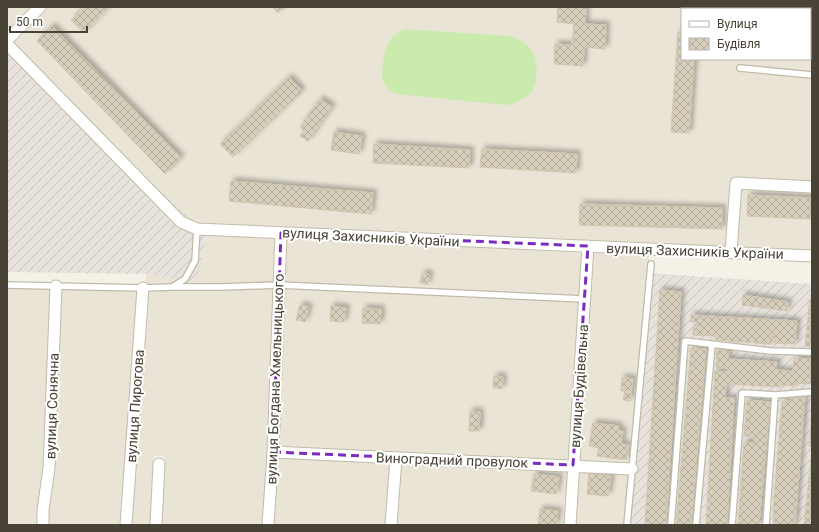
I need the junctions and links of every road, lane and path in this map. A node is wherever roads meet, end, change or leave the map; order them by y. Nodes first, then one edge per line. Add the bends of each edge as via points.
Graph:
1 (40, 7) edge
2 (7, 40) edge
3 (7, 44) edge
4 (740, 68) dead end
5 (812, 75) edge
6 (812, 187) edge
7 (197, 229) junction
8 (281, 233) junction
9 (588, 246) junction
10 (731, 252) junction
11 (812, 256) edge
12 (651, 264) dead end
13 (7, 285) edge
14 (279, 285) junction
15 (56, 286) junction
16 (172, 287) junction
17 (143, 288) junction
18 (584, 299) junction
19 (712, 344) junction
20 (812, 352) edge
21 (812, 392) edge
22 (775, 395) junction
23 (273, 452) junction
24 (396, 458) junction
25 (159, 464) dead end
26 (573, 465) junction
27 (632, 469) junction
28 (43, 525) edge
29 (126, 525) edge
30 (156, 525) edge
31 (268, 525) edge
32 (390, 525) edge
33 (570, 525) edge
34 (627, 525) edge
35 (671, 525) edge
36 (696, 525) edge
37 (732, 525) edge
38 (766, 525) edge

1 - 2 street
3 - 7 street, вулиця Захисників України via 181,222
4 - 5 lane
6 - 10 street via 736,183
7 - 8 street, вулиця Захисників України
7 - 16 lane via 195,261 185,278
8 - 9 street, вулиця Захисників України
8 - 14 street, вулиця Богдана Хмельницького
9 - 10 street, вулиця Захисників України
9 - 18 street, вулиця Будівельна
10 - 11 street, вулиця Захисників України
12 - 27 lane
13 - 15 lane
14 - 16 lane
14 - 18 lane
14 - 23 street, вулиця Богдана Хмельницького
15 - 17 lane
15 - 28 street, вулиця Сонячна via 49,468
16 - 17 lane
17 - 29 street, вулиця Пирогова
18 - 26 street, вулиця Будівельна
19 - 20 lane via 771,351
19 - 35 lane via 685,341
19 - 36 lane
21 - 22 lane
22 - 37 lane via 742,393
22 - 38 lane
23 - 24 street, Виноградний провулок
23 - 31 street, вулиця Богдана Хмельницького
24 - 26 street, Виноградний провулок
24 - 32 street
25 - 30 street
26 - 27 street, Виноградний провулок
26 - 33 street, вулиця Будівельна
27 - 34 lane

